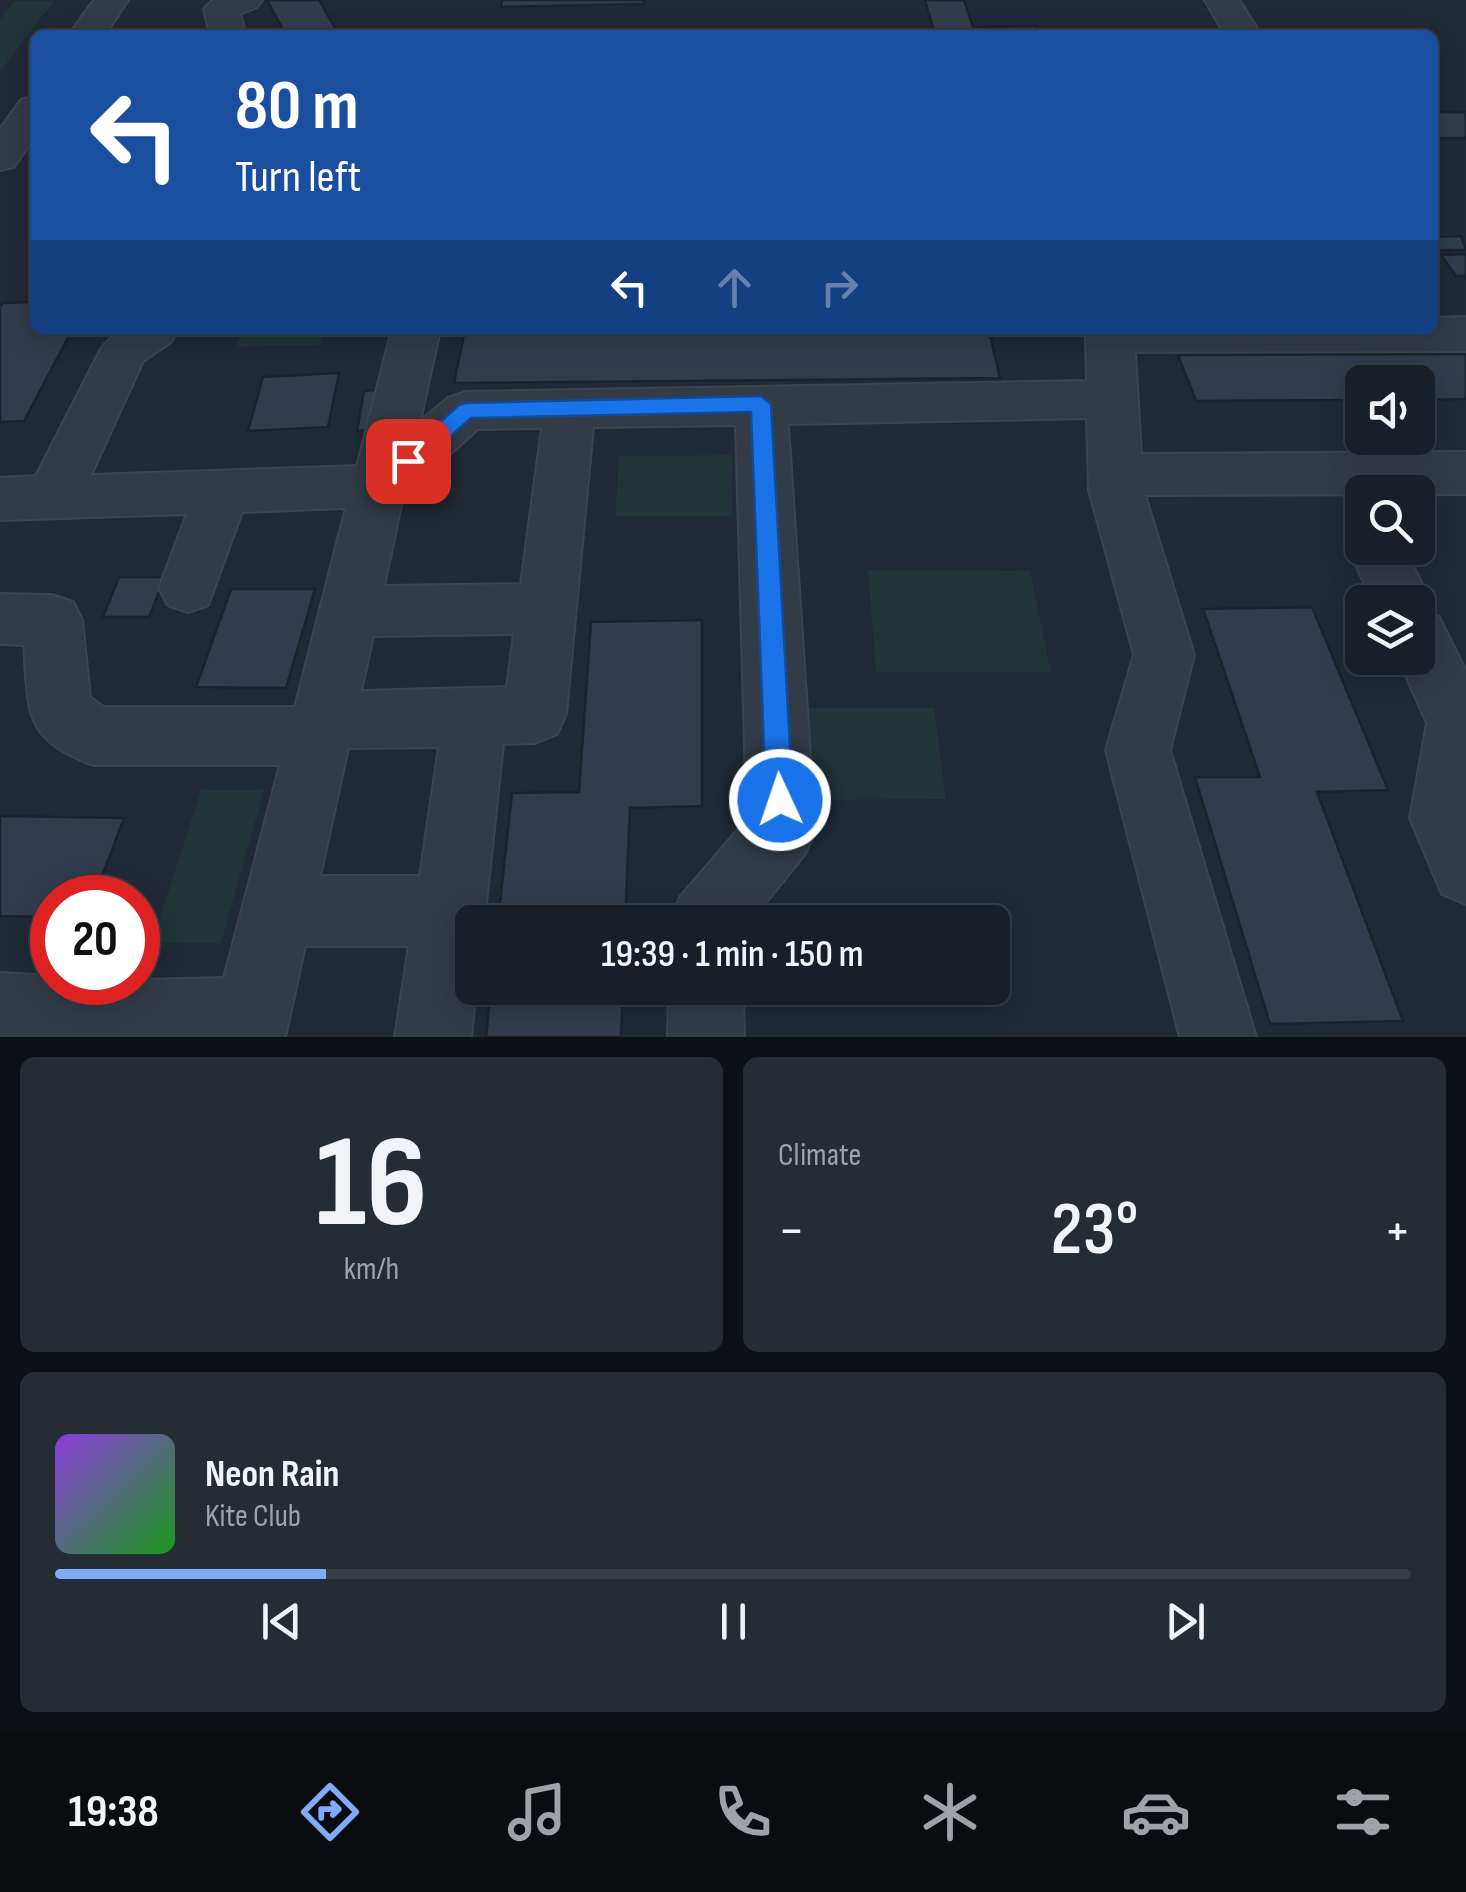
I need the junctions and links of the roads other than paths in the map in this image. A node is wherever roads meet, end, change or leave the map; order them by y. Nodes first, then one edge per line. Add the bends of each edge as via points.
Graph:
1 (111, 0) edge
2 (246, 0) edge
3 (1222, 0) edge
4 (90, 30) edge
5 (227, 30) edge
6 (1239, 30) edge
7 (30, 116) edge
8 (0, 158) edge
9 (1438, 334) edge
10 (1466, 334) edge
11 (147, 335) edge
12 (415, 335) edge
13 (1110, 335) edge
14 (1112, 398) junction
15 (761, 404) junction
16 (570, 408) junction
17 (1466, 473) edge
18 (1114, 475) junction
19 (1435, 479) edge
20 (379, 486) junction
21 (222, 492) junction
22 (1345, 495) edge
23 (54, 497) junction
24 (0, 499) edge
25 (188, 588) dead end
26 (547, 609) junction
27 (349, 611) junction
28 (0, 619) edge
29 (1435, 671) edge
30 (484, 716) junction
31 (321, 728) junction
32 (1466, 870) edge
33 (719, 905) edge
34 (450, 911) junction
35 (278, 912) junction
36 (706, 1005) edge
37 (0, 1010) edge
38 (250, 1026) edge
39 (433, 1037) edge
40 (706, 1037) edge
41 (1218, 1037) edge

1 - 4 street
2 - 5 street via 221,9
3 - 6 street
7 - 8 street
9 - 10 street
11 - 23 street via 124,351
12 - 20 street
13 - 14 street
14 - 15 street
14 - 18 street
15 - 16 street
15 - 33 street via 781,831
16 - 20 street via 466,411
16 - 26 street
17 - 19 street
18 - 22 street
18 - 41 street via 1164,655 1138,750
20 - 21 street
20 - 27 street
21 - 23 street
21 - 25 street
23 - 24 street
26 - 27 street
26 - 30 street via 536,714
27 - 31 street
28 - 31 street via 52,620 60,712 94,736
29 - 32 street via 1459,723 1443,818
30 - 31 street
30 - 34 street via 476,717
31 - 35 street
34 - 35 street
34 - 39 street
35 - 38 street
36 - 40 street
37 - 38 street

